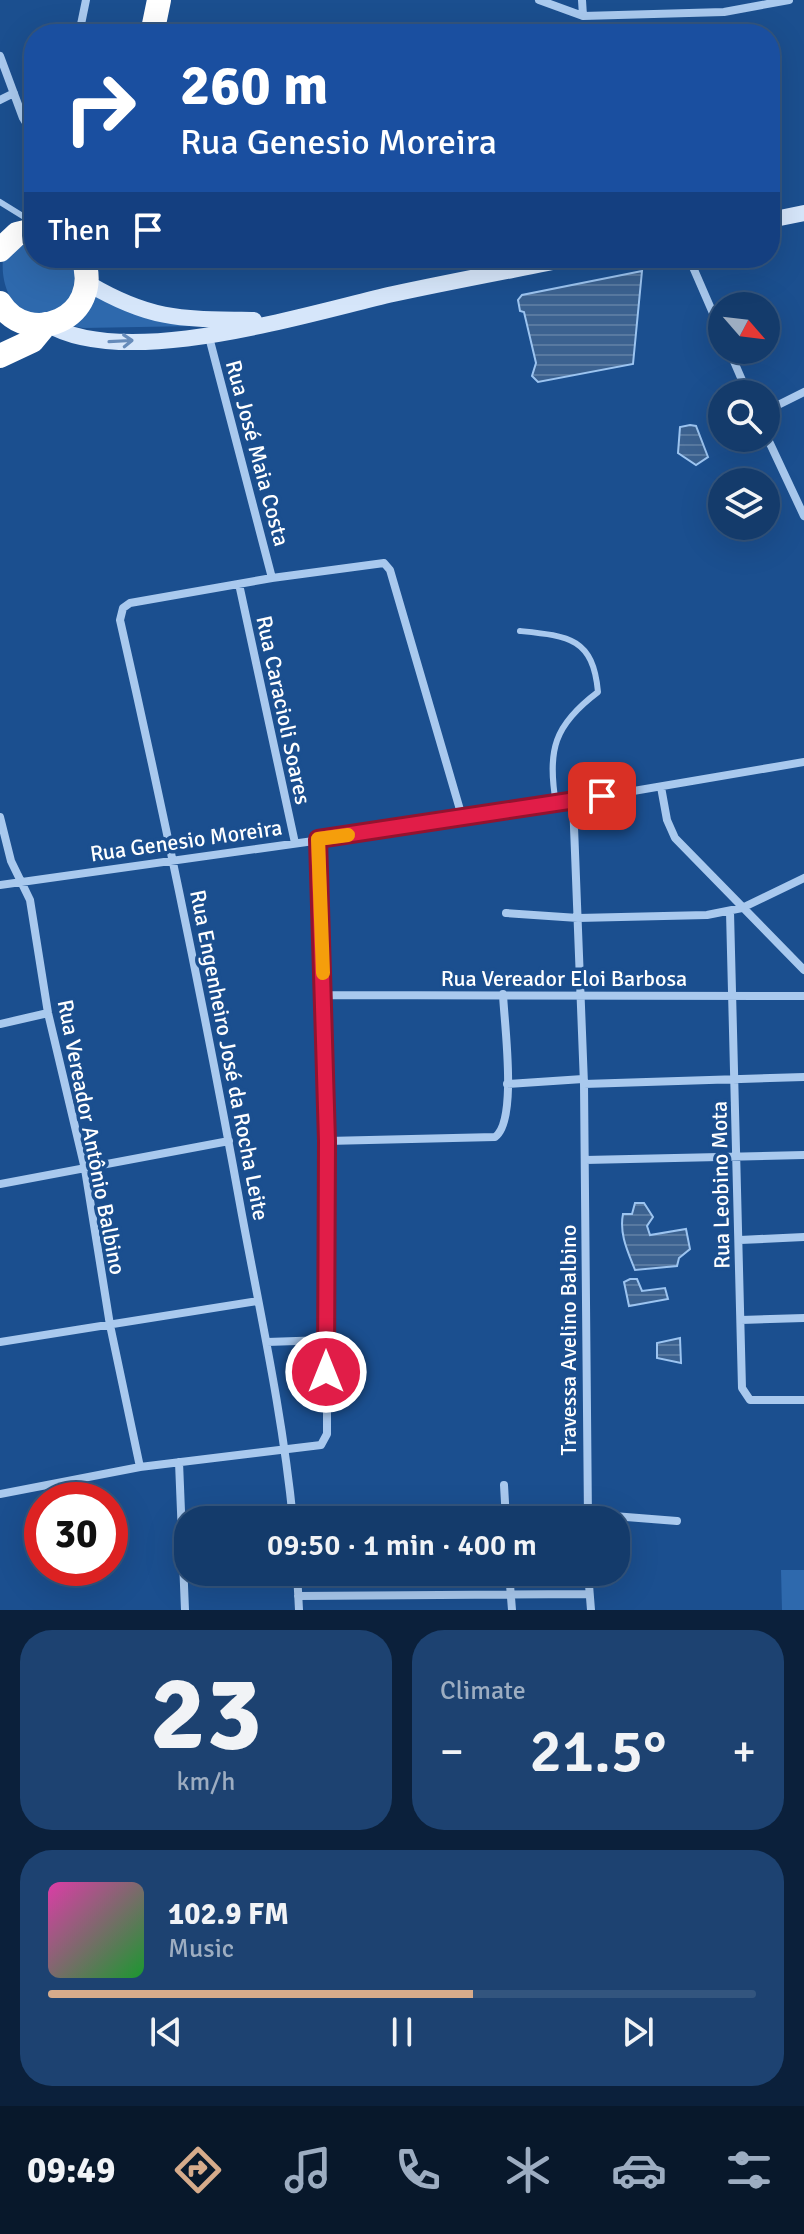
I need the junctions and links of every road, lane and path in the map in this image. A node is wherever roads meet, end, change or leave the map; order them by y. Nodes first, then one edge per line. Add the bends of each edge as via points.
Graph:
1 (86, 0) edge
2 (159, 0) edge
3 (172, 0) edge
4 (539, 0) edge
5 (582, 0) edge
6 (724, 0) edge
7 (789, 0) edge
8 (724, 12) junction
9 (583, 16) junction
10 (81, 24) edge
11 (154, 24) edge
12 (170, 24) edge
13 (0, 56) edge
14 (14, 93) junction
15 (0, 100) edge
16 (24, 114) edge
17 (0, 202) edge
18 (804, 213) edge
19 (24, 217) edge
20 (780, 218) edge
21 (24, 232) edge
22 (0, 250) edge
23 (525, 268) edge
24 (693, 268) edge
25 (91, 269) edge
26 (708, 302) edge
27 (0, 303) edge
28 (275, 320) junction
29 (46, 324) junction
30 (209, 337) junction
31 (0, 356) edge
32 (804, 392) edge
33 (780, 404) edge
34 (774, 452) edge
35 (804, 516) edge
36 (272, 578) junction
37 (239, 584) junction
38 (520, 631) dead end
39 (804, 762) edge
40 (661, 787) junction
41 (573, 801) junction
42 (556, 804) junction
43 (0, 817) edge
44 (463, 820) junction
45 (318, 839) junction
46 (295, 843) junction
47 (174, 858) junction
48 (804, 878) edge
49 (21, 882) junction
50 (0, 885) edge
51 (742, 908) junction
52 (730, 912) junction
53 (506, 913) dead end
54 (578, 918) junction
55 (804, 970) edge
56 (503, 994) junction
57 (323, 995) junction
58 (582, 995) junction
59 (804, 996) edge
60 (734, 997) junction
61 (48, 1013) junction
62 (0, 1024) edge
63 (804, 1077) edge
64 (736, 1079) junction
65 (584, 1081) junction
66 (507, 1084) junction
67 (229, 1141) junction
68 (327, 1141) junction
69 (804, 1155) edge
70 (739, 1157) junction
71 (585, 1160) junction
72 (85, 1169) junction
73 (0, 1184) edge
74 (804, 1237) edge
75 (740, 1240) junction
76 (258, 1301) junction
77 (804, 1318) edge
78 (741, 1320) junction
79 (110, 1325) junction
80 (326, 1340) junction
81 (0, 1342) edge
82 (267, 1342) junction
83 (804, 1400) edge
84 (286, 1447) junction
85 (179, 1462) junction
86 (140, 1467) junction
87 (504, 1485) dead end
88 (0, 1494) edge
89 (292, 1506) edge
90 (505, 1506) edge
91 (588, 1506) edge
92 (630, 1519) edge
93 (677, 1521) dead end
94 (298, 1586) edge
95 (510, 1586) edge
96 (589, 1586) edge
97 (589, 1594) junction
98 (298, 1596) junction
99 (510, 1596) junction
100 (185, 1610) edge
101 (299, 1610) edge
102 (512, 1610) edge
103 (591, 1610) edge

1 - 10 street
2 - 11 highway
3 - 12 highway
4 - 9 street
5 - 9 street
6 - 8 street
7 - 8 street
8 - 9 street
13 - 14 street
14 - 15 street
14 - 16 street
17 - 19 lane
18 - 20 main road
21 - 22 highway
23 - 28 main road
24 - 26 street
25 - 28 main road via 143,312 183,319
25 - 29 highway via 70,314
27 - 29 highway via 15,318
28 - 30 main road
29 -> 30 main road via 63,334 107,341
29 - 31 highway via 32,341
30 - 36 street, Rua José Maia Costa
32 - 33 street
34 - 35 street
36 - 37 street
36 - 44 street via 384,563 390,570
37 - 46 street, Rua Caracioli Soares
37 - 47 street, Rua Engenheiro José da Rocha Leite via 130,603 120,620
38 - 42 lane via 565,635 595,665 598,692 572,711 555,747 551,774
39 - 40 street, Rua Genesio Moreira
40 - 41 street, Rua Genesio Moreira
40 - 51 street via 675,838
41 - 42 street, Rua Genesio Moreira
41 - 54 street, Travessa Avelino Balbino
42 - 44 street, Rua Genesio Moreira
43 - 49 street, Rua Vereador Antônio Balbino
44 - 45 street, Rua Genesio Moreira
45 - 46 street, Rua Genesio Moreira
45 - 57 street
46 - 47 street, Rua Genesio Moreira
47 - 49 street, Rua Genesio Moreira
47 - 67 street, Rua Engenheiro José da Rocha Leite
48 - 51 street
49 - 50 street, Rua Genesio Moreira
49 - 61 street, Rua Vereador Antônio Balbino via 30,900
51 - 52 street
51 - 55 street
52 - 54 street
52 - 60 street, Rua Leobino Mota
53 - 54 street
54 - 58 street, Travessa Avelino Balbino
56 - 57 street, Rua Vereador Eloi Barbosa
56 - 58 street, Rua Vereador Eloi Barbosa
56 - 66 street
57 - 68 street
58 - 60 street, Rua Vereador Eloi Barbosa
58 - 65 street, Travessa Avelino Balbino
59 - 60 street, Rua Vereador Eloi Barbosa
60 - 64 street, Rua Leobino Mota
61 - 62 street
61 - 72 street, Rua Vereador Antônio Balbino
63 - 64 street
64 - 65 street
64 - 70 street, Rua Leobino Mota
65 - 66 street
65 - 71 street, Travessa Avelino Balbino
66 - 68 street via 506,1120 495,1137
67 - 72 street
67 - 76 street, Rua Engenheiro José da Rocha Leite
68 - 80 street
69 - 70 street
70 - 71 street
70 - 75 street, Rua Leobino Mota
71 - 91 street, Travessa Avelino Balbino
72 - 73 street
72 - 79 street, Rua Vereador Antônio Balbino
74 - 75 street
75 - 78 street, Rua Leobino Mota
76 - 79 street
76 - 82 street, Rua Engenheiro José da Rocha Leite
77 - 78 street
78 - 83 street, Rua Leobino Mota via 742,1388 750,1400
79 - 81 street
79 - 86 street, Rua Vereador Antônio Balbino
80 - 82 street
80 - 84 street via 327,1434 316,1447
82 - 84 street, Rua Engenheiro José da Rocha Leite
84 - 85 street
84 - 89 street, Rua Engenheiro José da Rocha Leite
85 - 86 street
85 - 100 street
86 - 88 street
87 - 90 street
92 - 93 street
94 - 98 street
95 - 99 street
96 - 97 street
97 - 99 street
97 - 103 street
98 - 99 street
98 - 101 street
99 - 102 street

